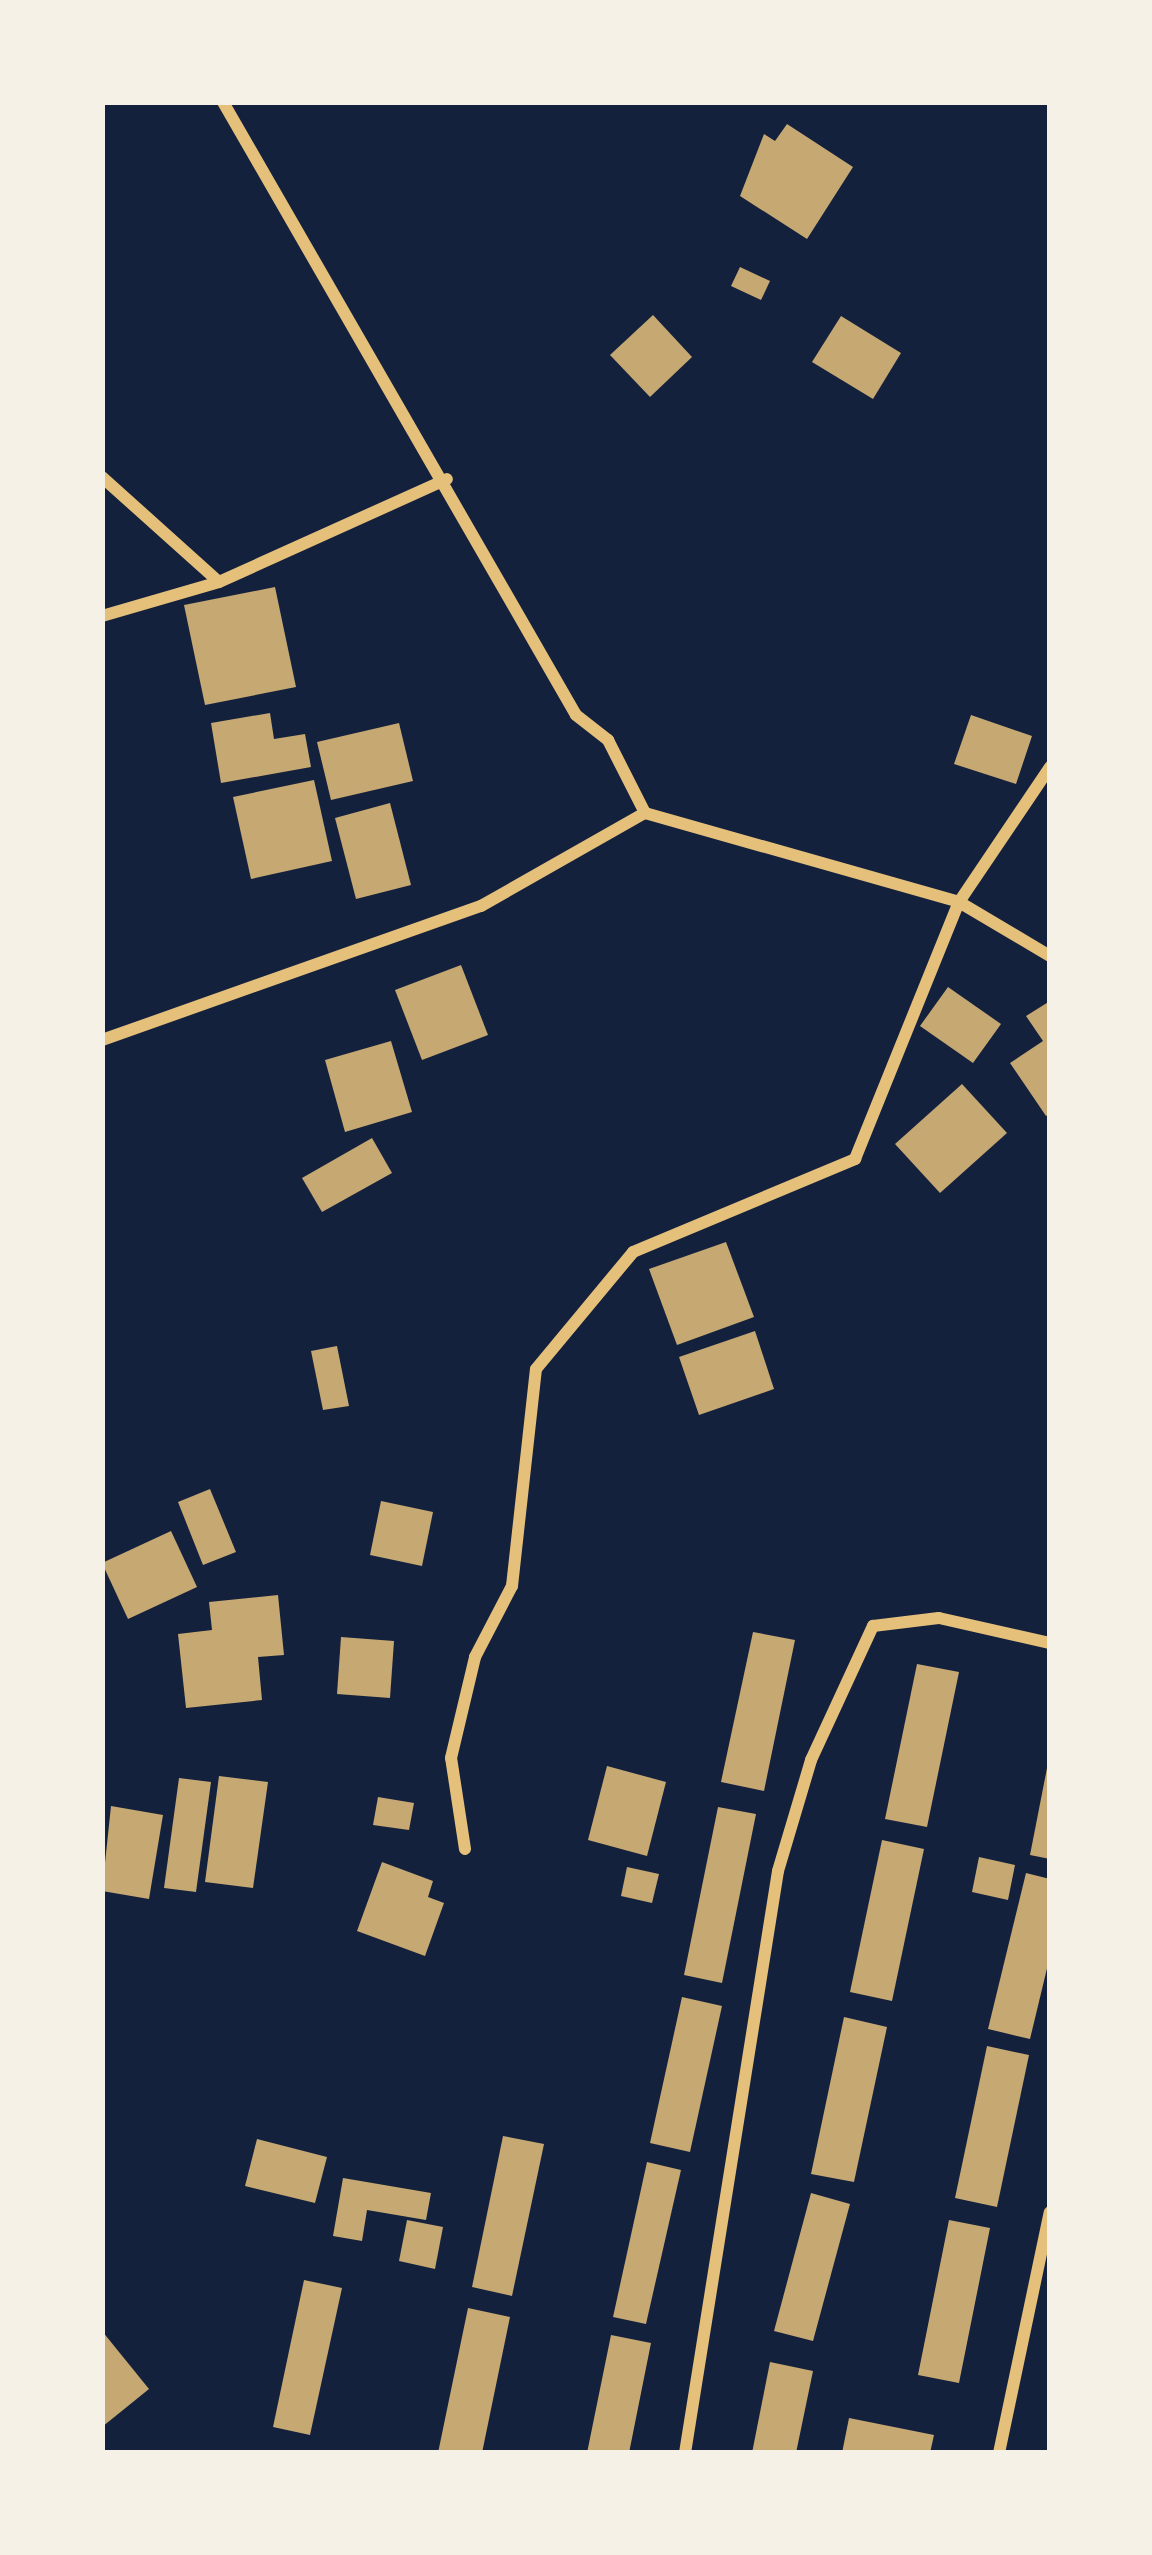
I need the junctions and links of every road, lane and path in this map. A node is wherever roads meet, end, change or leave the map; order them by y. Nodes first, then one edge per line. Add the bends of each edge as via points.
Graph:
1 (223, 102) edge
2 (102, 477) edge
3 (446, 479) junction
4 (219, 582) junction
5 (102, 616) edge
6 (1050, 767) edge
7 (646, 813) junction
8 (958, 902) junction
9 (1050, 956) edge
10 (102, 1040) edge
11 (1050, 1643) edge
12 (465, 1849) dead end
13 (1050, 2212) edge
14 (685, 2453) edge
15 (999, 2453) edge

1 - 3 street via 341,319
2 - 4 street
3 - 4 street
3 - 7 street via 576,716 608,740
4 - 5 street
6 - 8 street
7 - 8 street
7 - 10 street via 481,906
8 - 9 street
8 - 12 street via 855,1159 634,1252 536,1370 512,1586 475,1657 451,1758
11 - 14 street via 939,1618 873,1626 811,1760 778,1871
13 - 15 street

